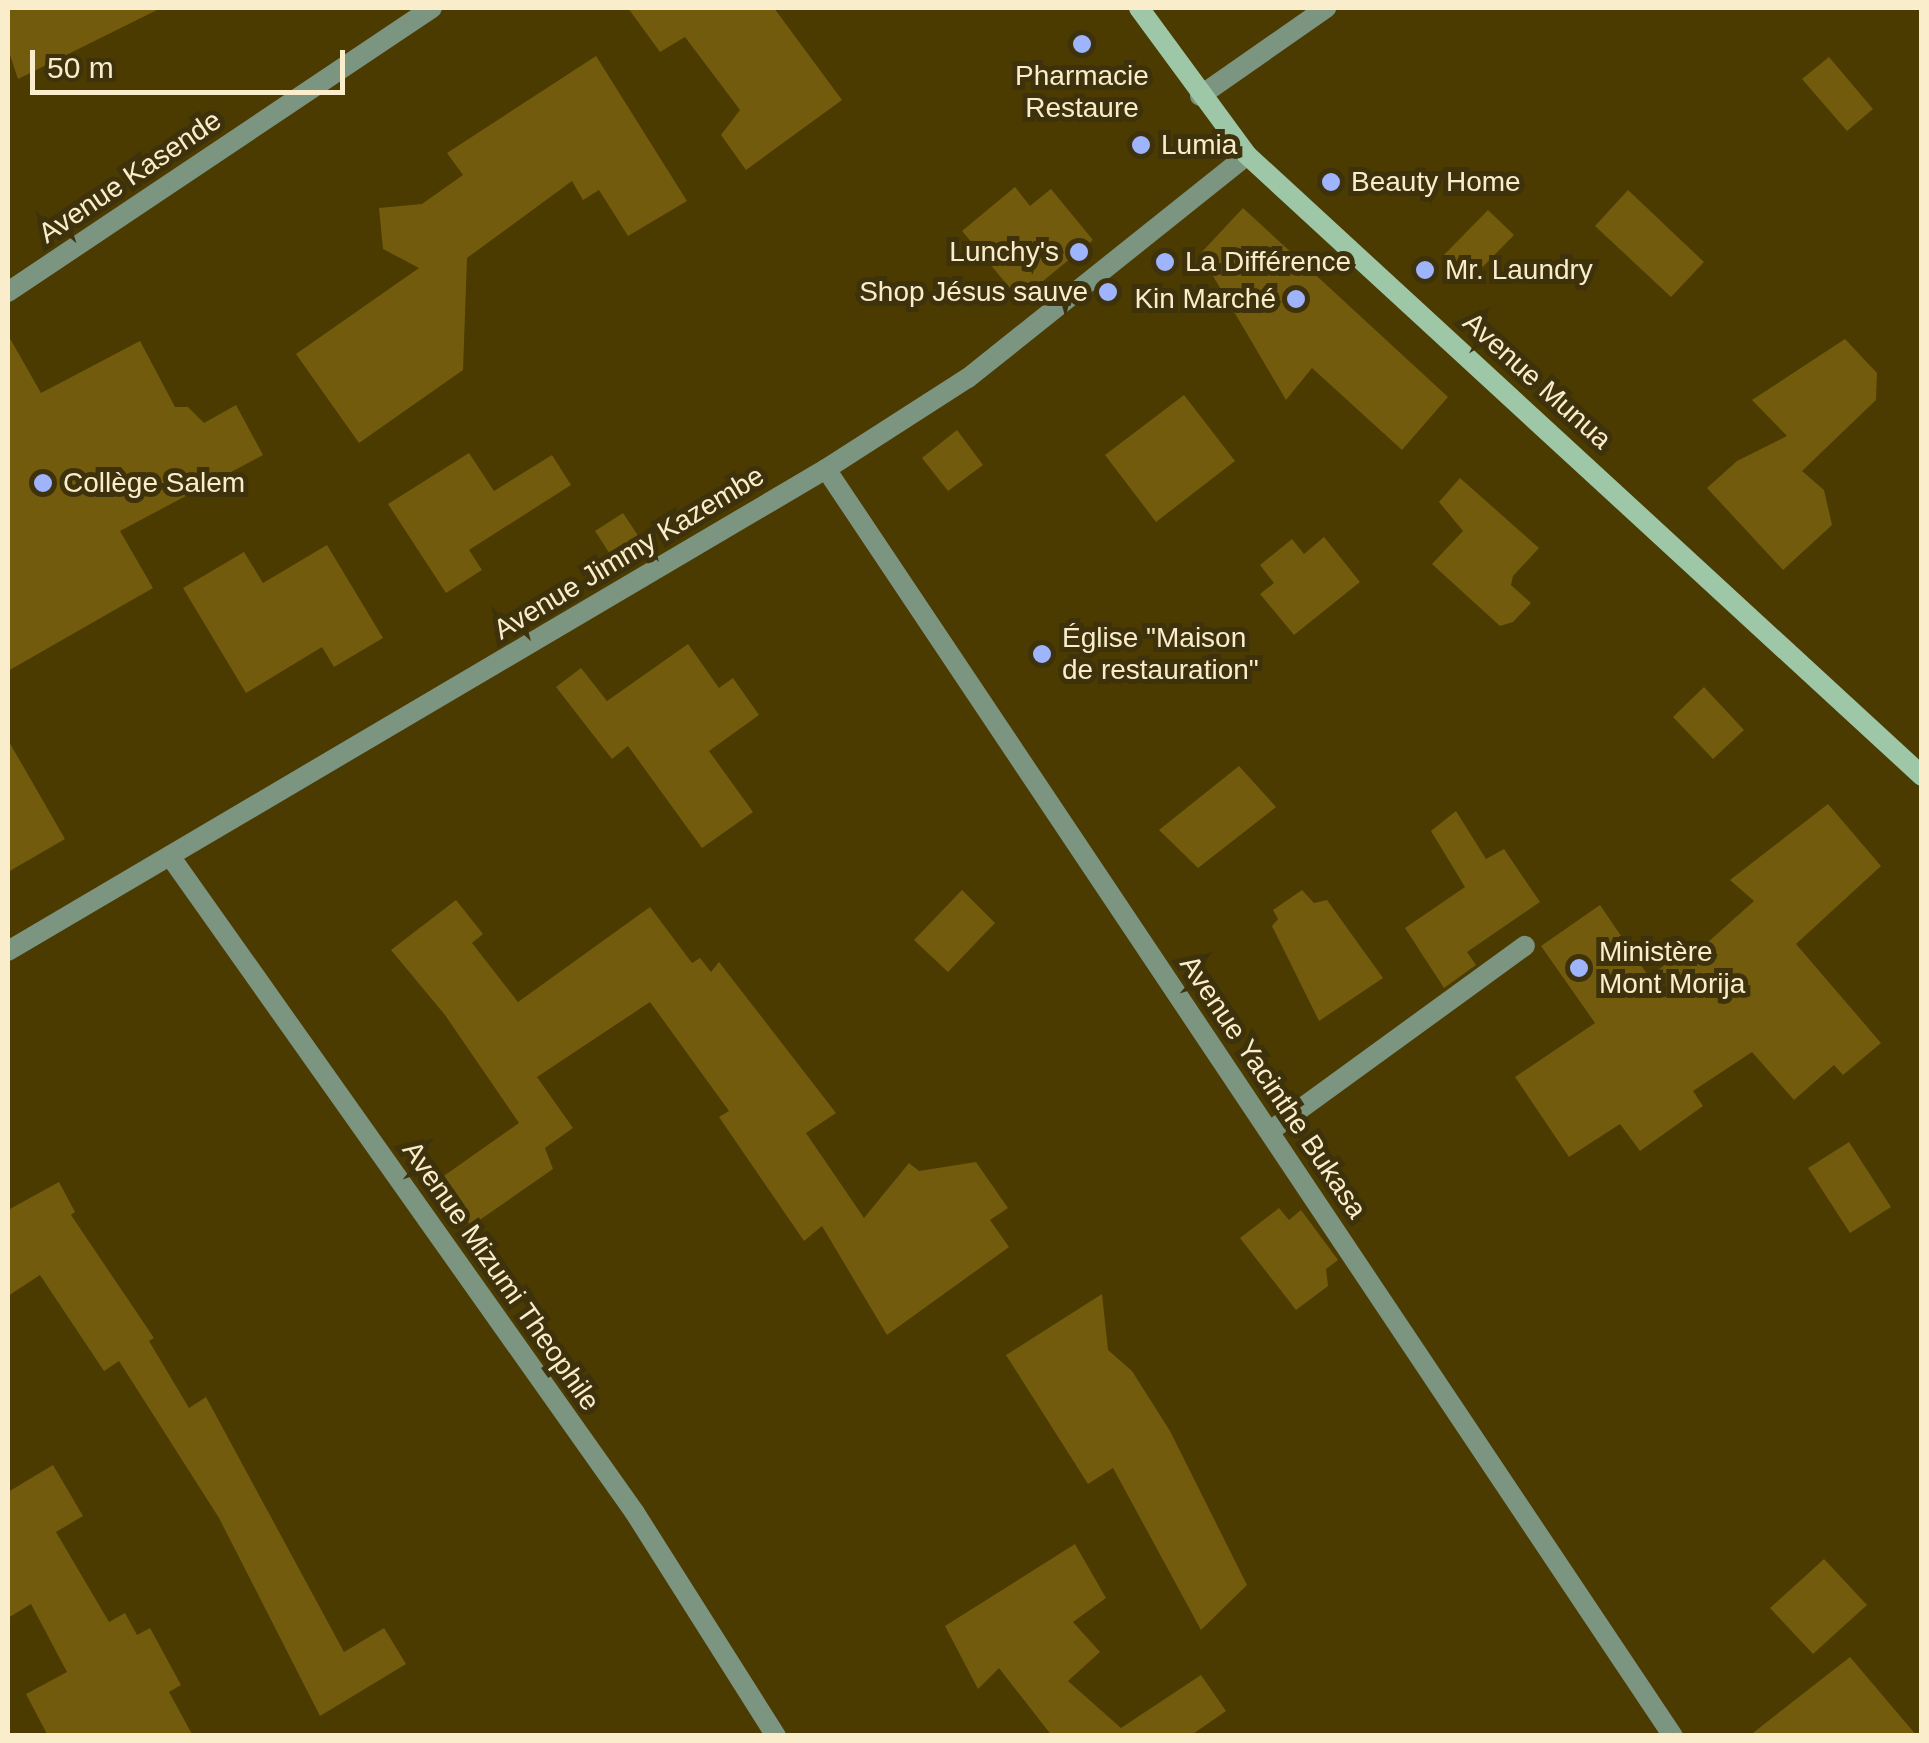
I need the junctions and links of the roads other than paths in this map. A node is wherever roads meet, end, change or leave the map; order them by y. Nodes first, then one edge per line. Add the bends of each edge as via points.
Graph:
1 (432, 8) edge
2 (1139, 8) edge
3 (1326, 8) edge
4 (1200, 96) junction
5 (1247, 155) junction
6 (8, 292) edge
7 (826, 469) junction
8 (1922, 776) edge
9 (170, 856) junction
10 (1525, 946) dead end
11 (8, 951) edge
12 (1270, 1132) junction
13 (776, 1736) edge
14 (1673, 1736) edge

1 - 6 street, Avenue Kasende
2 - 4 main road, Avenue Munua
3 - 4 street
4 - 5 main road, Avenue Munua
5 - 7 street, Avenue Jimmy Kazembe via 968,378
5 - 8 main road, Avenue Munua
7 - 9 street, Avenue Jimmy Kazembe
7 - 12 street, Avenue Yacinthe Bukasa
9 - 11 street, Avenue Jimmy Kazembe
9 - 13 street, Avenue Mizumi Theophile via 635,1513
10 - 12 street
12 - 14 street, Avenue Yacinthe Bukasa

